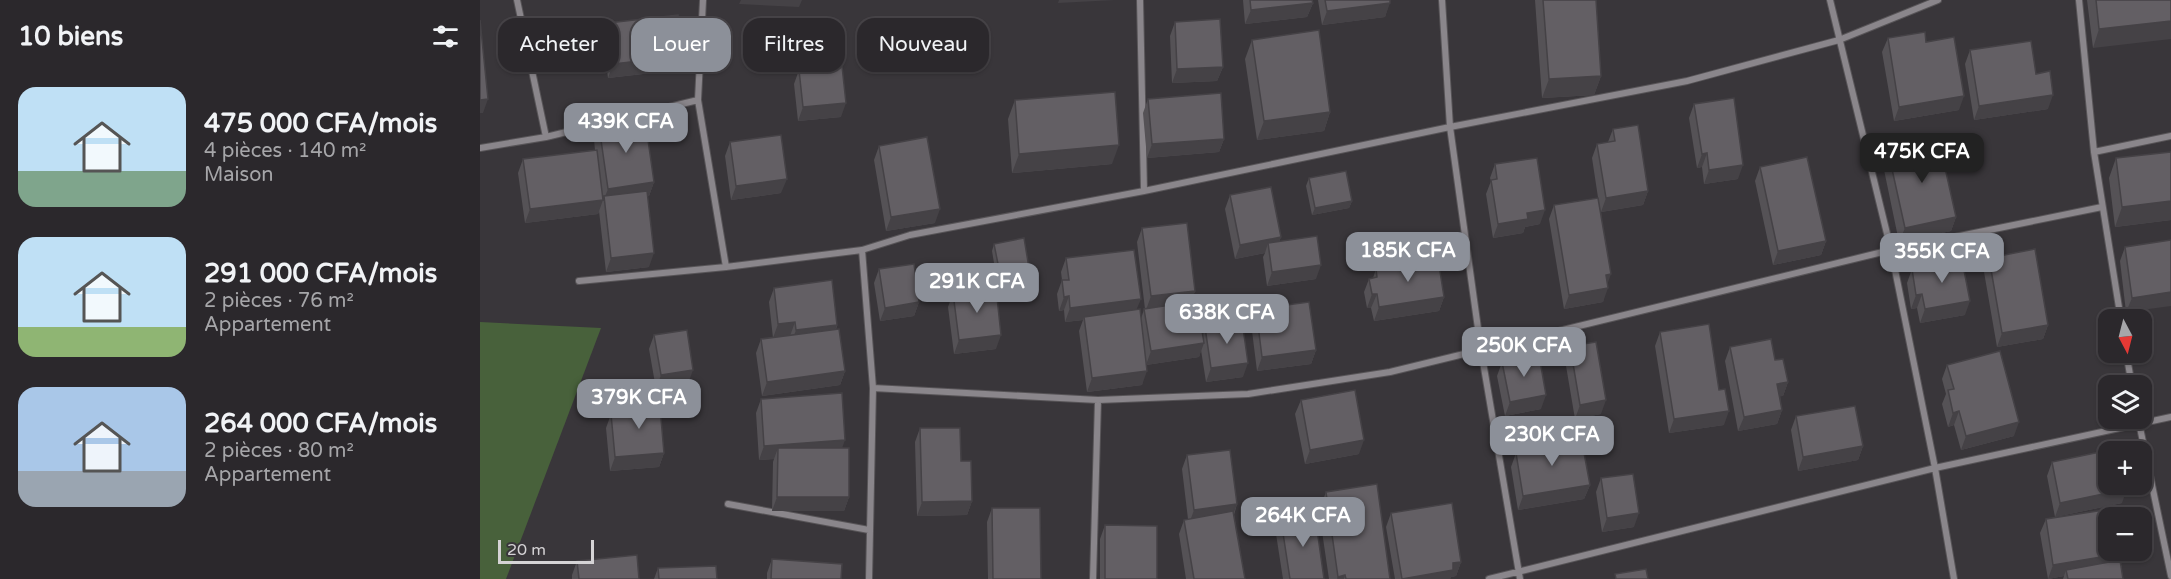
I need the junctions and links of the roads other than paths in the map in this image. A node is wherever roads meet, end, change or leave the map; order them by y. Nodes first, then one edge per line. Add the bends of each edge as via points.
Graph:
1 (517, 0) edge
2 (703, 0) edge
3 (1140, 0) edge
4 (1442, 0) edge
5 (1830, 0) edge
6 (1938, 0) edge
7 (2079, 0) edge
8 (1839, 40) junction
9 (698, 100) junction
10 (1450, 127) junction
11 (2171, 136) edge
12 (546, 137) junction
13 (480, 148) edge
14 (2094, 152) junction
15 (1144, 191) junction
16 (2102, 207) junction
17 (862, 250) junction
18 (1891, 250) junction
19 (726, 267) junction
20 (579, 281) dead end
21 (2119, 309) edge
22 (1481, 350) junction
23 (873, 388) junction
24 (1098, 400) junction
25 (2171, 417) edge
26 (2152, 420) edge
27 (2107, 429) edge
28 (2140, 429) edge
29 (1935, 468) junction
30 (728, 504) dead end
31 (869, 530) junction
32 (1519, 571) junction
33 (2171, 576) edge
34 (868, 579) edge
35 (1093, 579) edge
36 (1489, 579) edge
37 (1520, 579) edge
38 (1954, 579) edge

1 - 12 street
2 - 9 street
3 - 15 street
4 - 10 street
5 - 8 street
6 - 8 street
7 - 14 street
8 - 10 street via 1687,81
8 - 18 street
9 - 12 street
9 - 19 street
10 - 15 street
10 - 22 street
11 - 14 street
12 - 13 street
14 - 16 street
15 - 17 street via 910,235
16 - 18 street
16 - 21 street
17 - 19 street
17 - 23 street
18 - 22 street
18 - 29 street
19 - 20 street
22 - 24 street via 1390,372 1248,394
22 - 32 street
23 - 24 street
23 - 31 street
24 - 35 street
25 - 26 street
27 - 29 street
28 - 33 street
29 - 32 street
29 - 38 street
30 - 31 street
31 - 34 street
32 - 36 street
32 - 37 street

